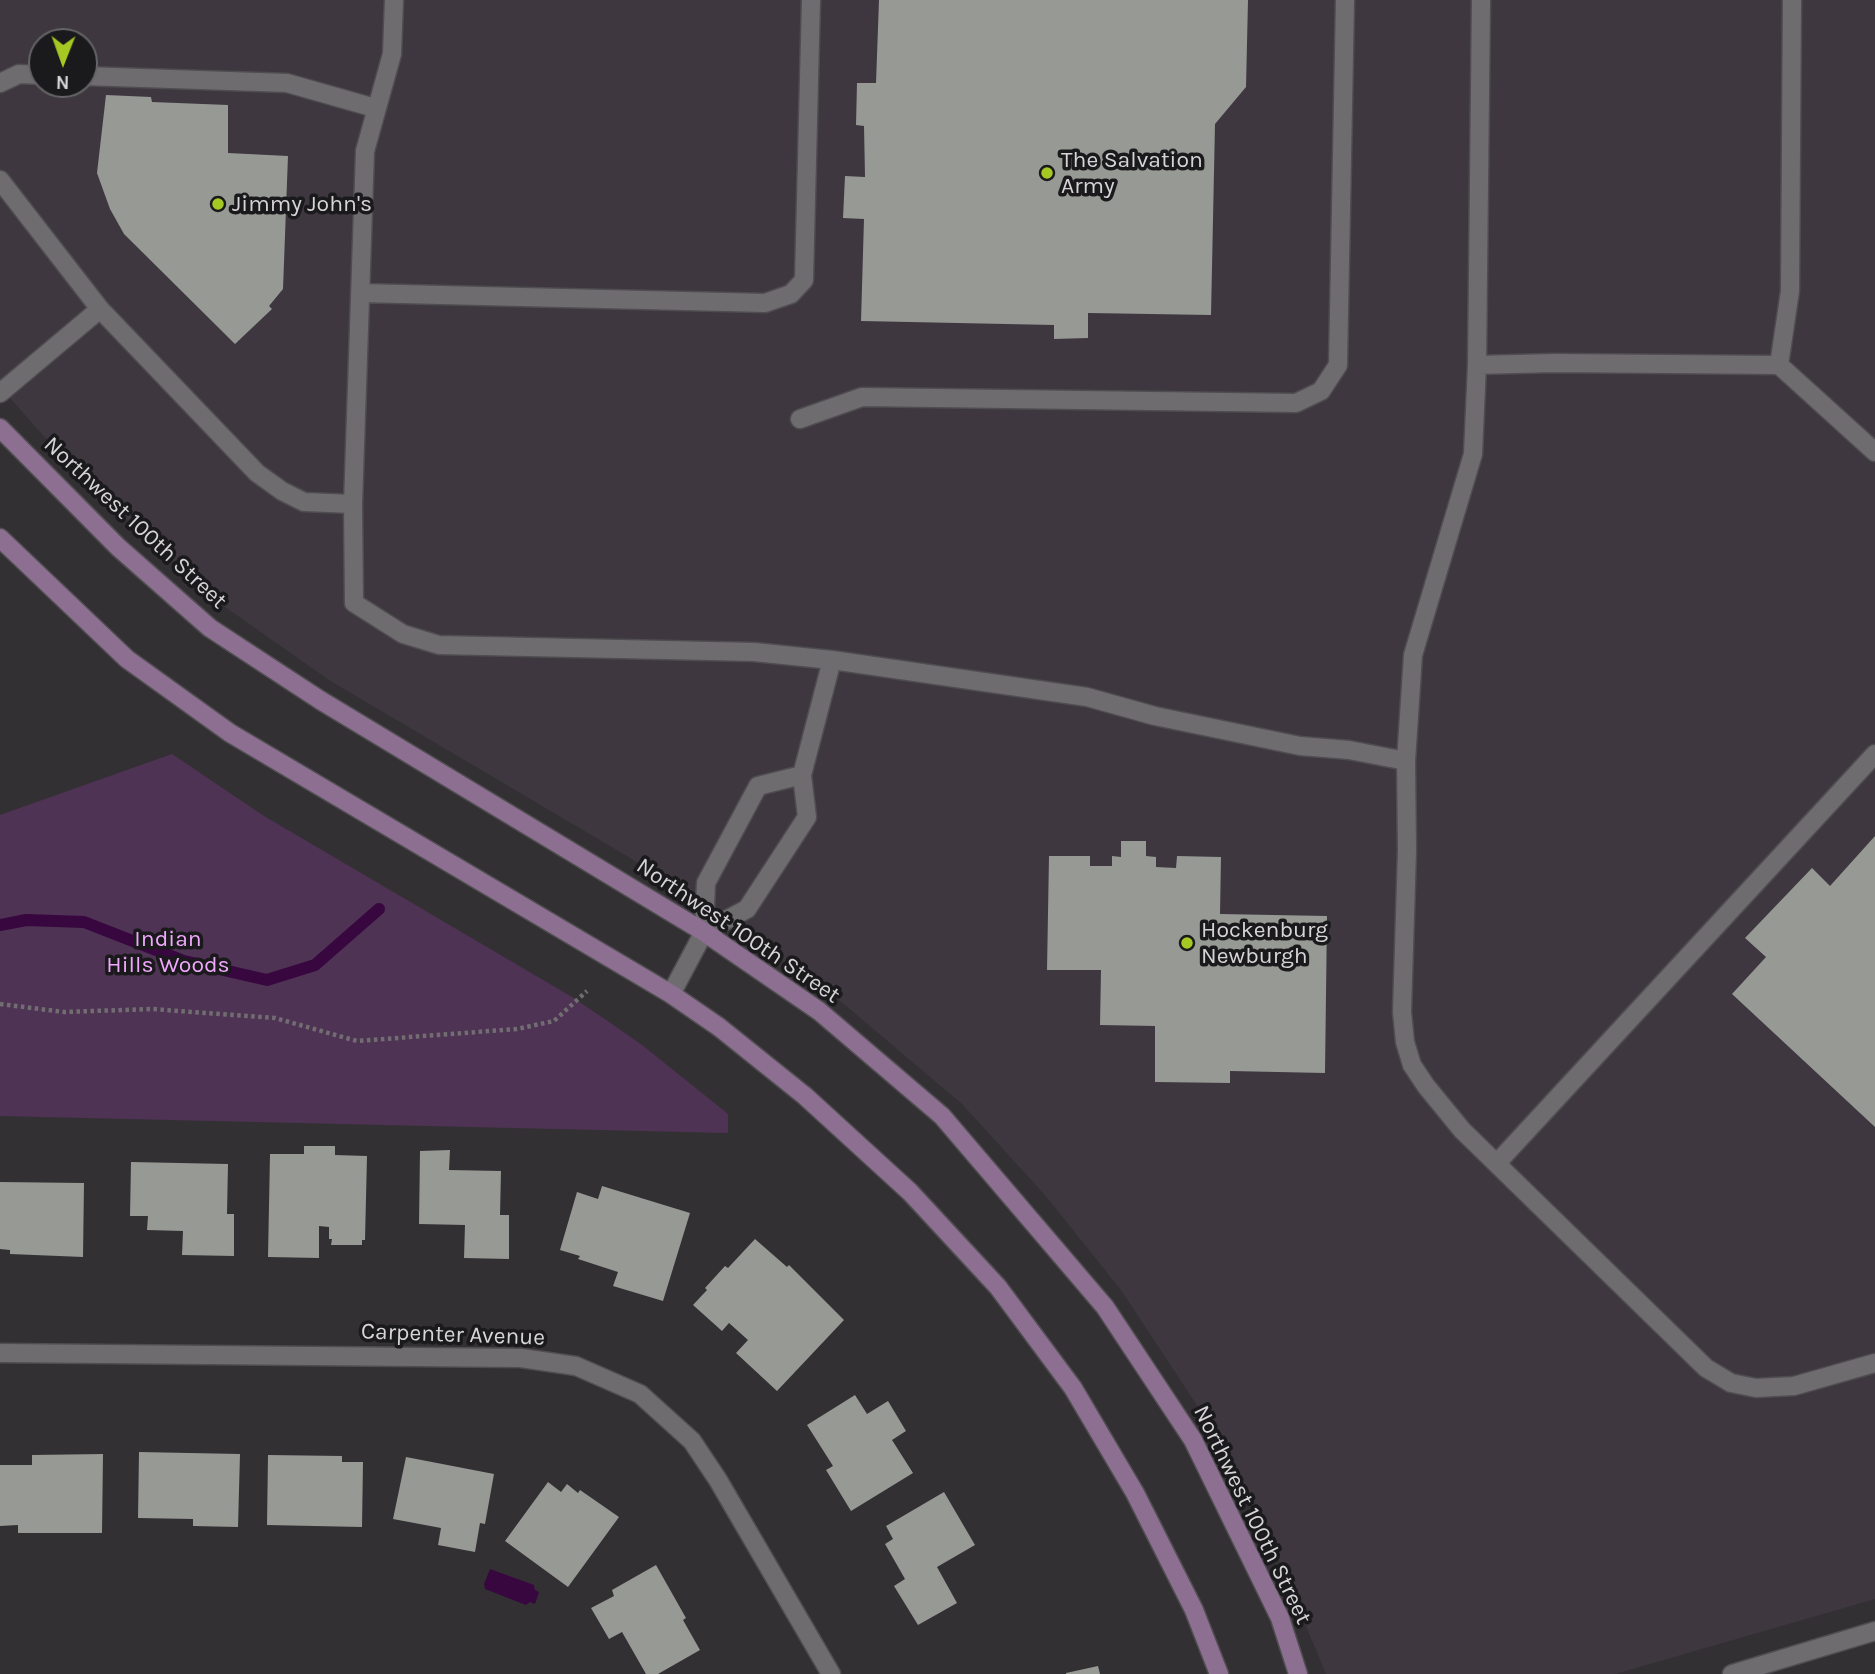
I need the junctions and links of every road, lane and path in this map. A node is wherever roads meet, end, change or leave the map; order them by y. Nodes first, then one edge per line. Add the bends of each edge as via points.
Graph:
1 (394, 0) edge
2 (811, 0) edge
3 (1345, 0) edge
4 (1481, 0) edge
5 (1792, 0) edge
6 (28, 74) edge
7 (98, 76) edge
8 (0, 83) edge
9 (375, 108) junction
10 (0, 180) edge
11 (360, 293) junction
12 (100, 309) junction
13 (1477, 365) junction
14 (1779, 365) junction
15 (0, 393) edge
16 (800, 419) dead end
17 (0, 428) edge
18 (1875, 452) edge
19 (353, 504) junction
20 (0, 538) edge
21 (832, 660) junction
22 (1875, 754) edge
23 (1406, 761) junction
24 (802, 775) junction
25 (704, 932) junction
26 (587, 991) dead end
27 (671, 993) junction
28 (0, 1004) edge
29 (1497, 1163) junction
30 (0, 1353) edge
31 (1875, 1363) edge
32 (1875, 1631) edge
33 (831, 1674) edge
34 (1220, 1674) edge
35 (1298, 1674) edge
36 (1732, 1674) edge

1 - 9 street via 392,54
2 - 11 street via 804,280 791,294 765,303
3 - 16 street via 1338,365 1321,391 1296,403 862,397
4 - 13 street
5 - 14 street via 1790,291
6 - 8 street
7 - 9 street via 287,83
9 - 11 street via 365,151
10 - 12 street
11 - 19 street
12 - 15 street
12 - 19 street via 268,482 304,502
13 - 14 street
13 - 23 street via 1473,454 1413,655
14 - 18 street
17 - 25 main road, Northwest 100th Street via 118,547 210,628 320,701
19 - 21 street via 354,603 403,634 450,646 754,652
20 - 27 main road via 127,659 230,733
21 - 23 street via 1087,697 1300,746
21 - 24 street
22 - 29 street
23 - 29 street via 1405,1042 1412,1065 1426,1086
24 - 25 street via 807,817 747,909
24 - 25 street via 758,786 706,883
25 - 27 street
25 - 35 main road, Northwest 100th Street via 819,1011 942,1116 1105,1307 1193,1440 1280,1618
26 - 28 path via 554,1021 517,1029 358,1041 275,1018 152,1009 64,1012
27 - 34 main road via 805,1096 910,1192 998,1287 1073,1388 1135,1493 1194,1610
29 - 31 street via 1706,1368 1731,1383 1756,1388 1794,1386
30 - 33 street, Carpenter Avenue via 522,1358 576,1366 640,1394 692,1441
32 - 36 street

